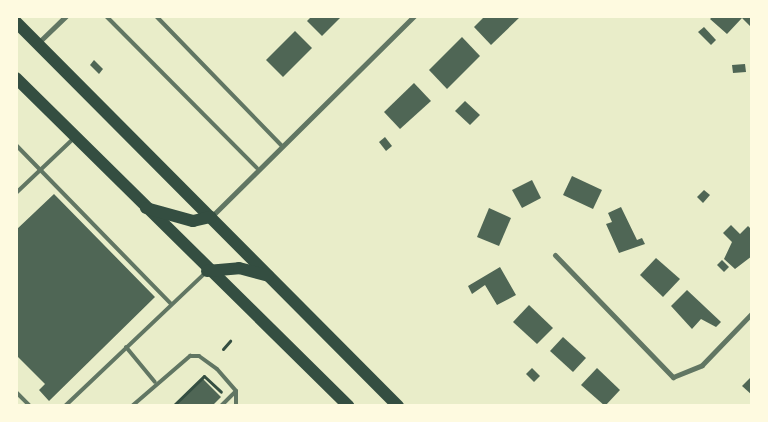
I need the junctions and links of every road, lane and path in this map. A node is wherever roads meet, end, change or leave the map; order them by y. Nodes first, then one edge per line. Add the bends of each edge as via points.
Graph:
1 (21, 16) edge
2 (66, 16) edge
3 (106, 16) edge
4 (156, 16) edge
5 (414, 16) edge
6 (16, 22) edge
7 (37, 43) junction
8 (16, 78) edge
9 (75, 137) junction
10 (16, 145) edge
11 (281, 145) junction
12 (257, 168) junction
13 (39, 170) junction
14 (16, 193) edge
15 (146, 208) junction
16 (211, 217) junction
17 (555, 255) dead end
18 (207, 271) junction
19 (270, 277) junction
20 (171, 304) junction
21 (752, 313) edge
22 (230, 341) dead end
23 (126, 347) junction
24 (223, 349) dead end
25 (155, 382) junction
26 (236, 391) junction
27 (16, 392) edge
28 (223, 394) dead end
29 (238, 404) edge
30 (30, 406) edge
31 (65, 406) edge
32 (132, 406) edge
33 (173, 406) edge
34 (221, 406) edge
35 (244, 406) edge
36 (349, 406) edge
37 (398, 406) edge

1 - 7 main road
2 - 7 street
3 - 12 lane
4 - 11 lane
5 - 11 street
6 - 7 main road
7 - 16 main road
8 - 9 main road
9 - 13 lane
9 - 15 main road
10 - 13 lane
11 - 12 street
12 - 16 street
13 - 14 lane
13 - 20 lane
15 - 16 main road via 193,221
15 - 18 main road
16 - 19 main road
17 - 21 street via 673,377 702,365
18 - 19 main road via 239,268
18 - 20 lane
18 - 36 main road
19 - 37 main road
20 - 23 lane
22 - 24 path
23 - 25 lane
23 - 31 lane
25 - 26 lane via 177,362 200,356
25 - 32 lane
26 - 29 lane
26 - 34 lane
27 - 30 lane
28 - 33 path via 204,376
29 - 35 lane

